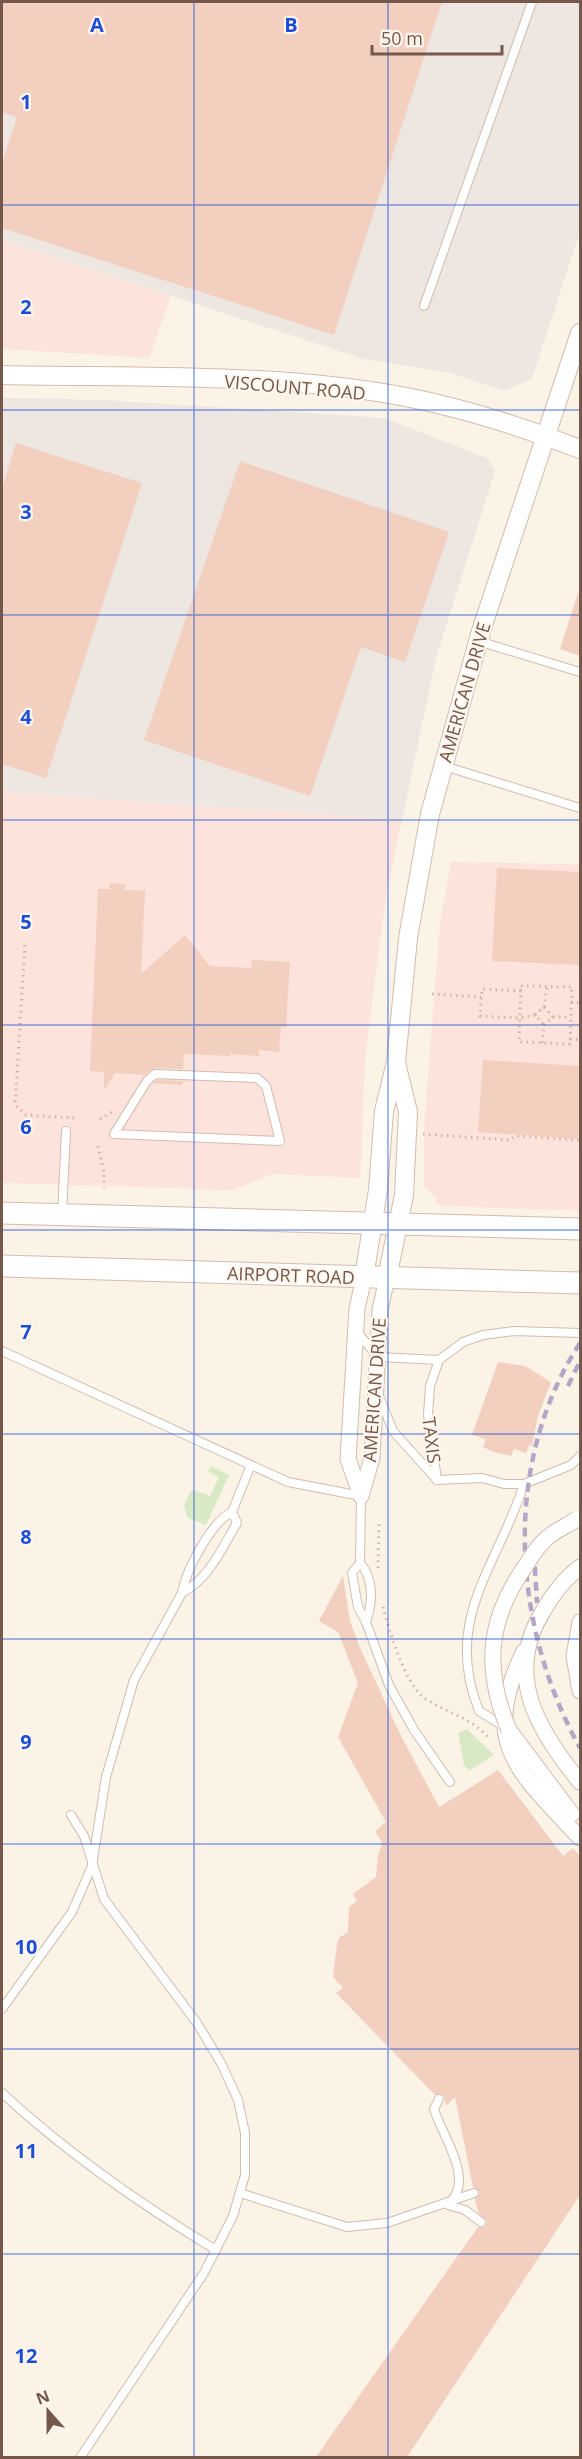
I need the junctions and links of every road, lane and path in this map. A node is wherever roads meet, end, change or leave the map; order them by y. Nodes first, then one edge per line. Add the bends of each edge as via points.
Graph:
1 (532, 2) edge
2 (424, 306) dead end
3 (580, 333) edge
4 (2, 375) edge
5 (546, 437) junction
6 (580, 449) edge
7 (478, 641) junction
8 (580, 672) edge
9 (443, 765) junction
10 (580, 808) edge
11 (25, 945) dead end
12 (547, 987) junction
13 (521, 991) junction
14 (432, 994) dead end
15 (481, 997) junction
16 (571, 1002) junction
17 (580, 1003) edge
18 (544, 1007) junction
19 (535, 1015) junction
20 (553, 1017) junction
21 (571, 1017) junction
22 (519, 1018) junction
23 (544, 1025) junction
24 (570, 1039) junction
25 (580, 1040) edge
26 (542, 1043) junction
27 (396, 1062) junction
28 (75, 1118) dead end
29 (66, 1131) dead end
30 (114, 1134) joint
31 (421, 1134) dead end
32 (580, 1140) edge
33 (98, 1146) dead end
34 (104, 1188) dead end
35 (2, 1213) edge
36 (62, 1215) junction
37 (373, 1223) junction
38 (398, 1224) junction
39 (580, 1229) edge
40 (2, 1266) edge
41 (364, 1277) junction
42 (387, 1278) junction
43 (580, 1283) edge
44 (356, 1330) junction
45 (580, 1333) edge
46 (2, 1351) edge
47 (378, 1358) junction
48 (439, 1360) junction
49 (376, 1387) junction
50 (580, 1456) edge
51 (251, 1465) junction
52 (437, 1480) junction
53 (524, 1484) junction
54 (361, 1496) junction
55 (232, 1512) junction
56 (579, 1518) edge
57 (379, 1524) dead end
58 (360, 1563) junction
59 (580, 1568) edge
60 (379, 1570) dead end
61 (182, 1593) junction
62 (382, 1603) dead end
63 (366, 1622) junction
64 (580, 1622) edge
65 (526, 1646) junction
66 (580, 1691) edge
67 (505, 1727) junction
68 (496, 1748) dead end
69 (450, 1782) dead end
70 (580, 1782) edge
71 (71, 1815) dead end
72 (580, 1824) edge
73 (580, 1838) edge
74 (92, 1866) junction
75 (2, 2009) edge
76 (2, 2093) edge
77 (439, 2099) dead end
78 (240, 2193) junction
79 (474, 2193) dead end
80 (446, 2205) junction
81 (481, 2222) dead end
82 (216, 2250) junction
83 (80, 2457) edge

1 - 2 lane
3 - 5 street, AMERICAN DRIVE
4 - 5 street, VISCOUNT ROAD via 233,380 332,387 441,405
5 - 6 street, VISCOUNT ROAD
5 - 7 street, AMERICAN DRIVE
7 - 8 lane
7 - 9 street, AMERICAN DRIVE
9 - 10 lane
9 - 27 street, AMERICAN DRIVE via 412,908
11 - 28 path via 15,1104 26,1115
12 - 13 path via 521,986
12 - 16 path via 572,987
12 - 18 path
13 - 15 path via 482,989
13 - 22 path
14 - 15 path
15 - 22 path via 480,1016
16 - 17 path
16 - 21 path
18 - 19 path
18 - 20 path
19 - 22 path
19 - 23 path
20 - 21 path
20 - 23 path
21 - 24 path
22 - 26 path via 519,1042
23 - 26 path
24 - 25 path
24 - 26 path via 570,1044
27 - 37 street, AMERICAN DRIVE via 384,1111
27 - 38 street, AMERICAN DRIVE via 408,1112 404,1195
29 - 36 lane
30 - 30 lane via 155,1074 249,1077 266,1086 280,1141
31 - 32 path
33 - 34 path
35 - 36 main road
36 - 37 main road
37 - 38 main road
37 - 41 street, AMERICAN DRIVE
38 - 39 main road
38 - 42 street, AMERICAN DRIVE
40 - 41 main road, AIRPORT ROAD
41 - 42 main road, AIRPORT ROAD
41 - 44 street, AMERICAN DRIVE
42 - 43 main road, AIRPORT ROAD
42 - 47 street, AMERICAN DRIVE via 380,1310
44 - 47 lane
44 - 54 street, AMERICAN DRIVE via 348,1459
45 - 48 lane via 514,1331 483,1335 463,1342
46 - 51 lane
47 - 48 lane
47 - 49 street, AMERICAN DRIVE
48 - 52 lane, TAXIS via 430,1386 428,1414
49 - 52 lane, TAXIS via 393,1431
49 - 54 street, AMERICAN DRIVE via 372,1458
50 - 53 lane via 571,1465
51 - 54 lane via 288,1482
51 - 55 lane
52 - 53 lane via 482,1478
53 - 67 lane via 476,1594 466,1637 466,1666 479,1711
54 - 58 lane
55 - 61 lane via 221,1516 185,1577
55 - 61 lane via 237,1523 211,1566 198,1584
56 - 72 street, bridge via 543,1541 511,1587 498,1616 492,1660 496,1692 509,1730
57 - 60 path
58 - 63 lane via 367,1572 372,1604
58 - 63 lane via 352,1573 358,1607
59 - 65 street via 550,1598
61 - 74 lane via 134,1680 106,1777
62 - 68 path via 390,1635 422,1696 483,1730
63 - 69 lane via 389,1685
64 - 66 street via 574,1656
65 - 67 street via 510,1681
65 - 70 street via 527,1682 539,1724
67 - 73 street via 508,1746 523,1776
71 - 74 lane via 84,1836
74 - 75 lane via 72,1912
74 - 78 lane via 104,1899 196,2024 234,2090 245,2133 245,2175
76 - 82 lane via 44,2132 97,2171
77 - 80 lane via 435,2109 460,2184 459,2191
78 - 80 lane via 347,2227 387,2223
78 - 82 lane
79 - 80 lane
80 - 81 lane via 465,2210
82 - 83 lane

